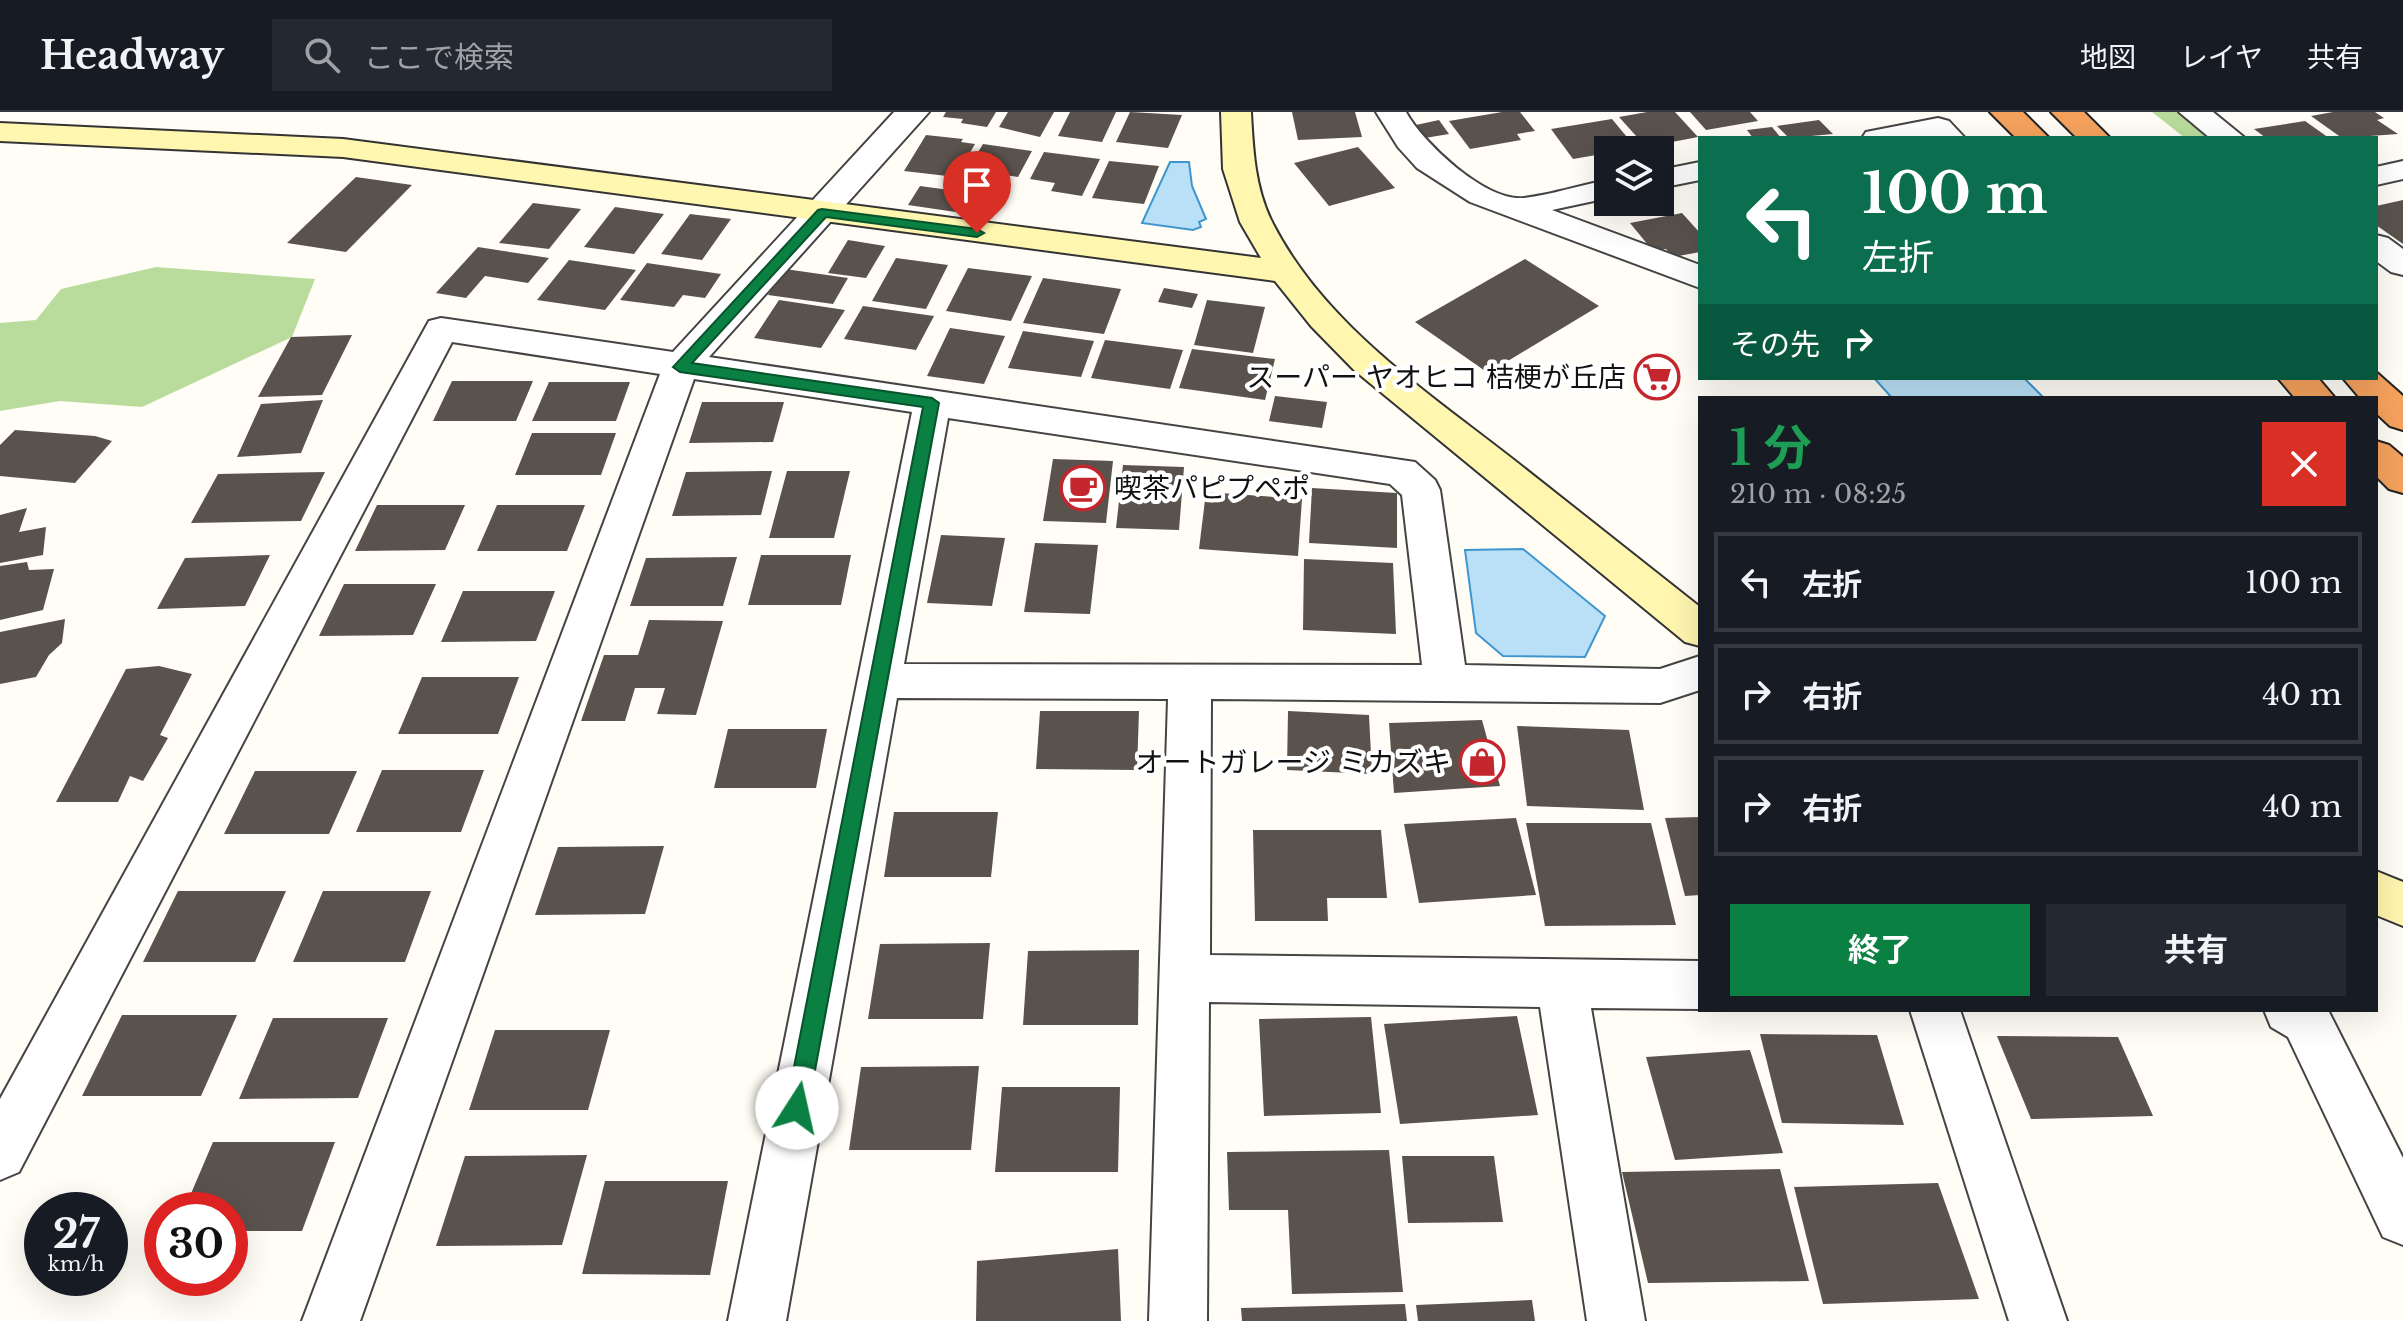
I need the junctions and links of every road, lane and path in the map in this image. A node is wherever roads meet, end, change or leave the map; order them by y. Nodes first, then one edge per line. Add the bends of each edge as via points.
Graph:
1 (914, 112) edge
2 (1236, 112) edge
3 (1391, 112) edge
4 (2005, 112) edge
5 (2066, 112) edge
6 (2194, 112) edge
7 (0, 132) edge
8 (1888, 136) edge
9 (1948, 136) edge
10 (2032, 136) edge
11 (2093, 136) edge
12 (2227, 136) edge
13 (2403, 170) edge
14 (1698, 171) edge
15 (1674, 176) edge
16 (2378, 176) edge
17 (1594, 192) edge
18 (1519, 208) junction
19 (822, 213) junction
20 (2378, 246) edge
21 (2403, 265) edge
22 (1286, 272) junction
23 (1698, 276) edge
24 (680, 367) junction
25 (2298, 380) edge
26 (2363, 380) edge
27 (2315, 396) edge
28 (932, 403) junction
29 (2403, 417) edge
30 (2378, 456) edge
31 (2403, 479) edge
32 (1698, 628) edge
33 (1698, 674) edge
34 (877, 681) junction
35 (1190, 682) junction
36 (1446, 682) junction
37 (2378, 894) edge
38 (2403, 904) edge
39 (1185, 978) junction
40 (1562, 984) junction
41 (1698, 985) edge
42 (1936, 1012) edge
43 (2292, 1012) edge
44 (0, 1153) edge
45 (2403, 1217) edge
46 (331, 1321) edge
47 (757, 1321) edge
48 (1178, 1321) edge
49 (1616, 1321) edge
50 (2038, 1321) edge

1 - 19 street
2 - 22 street via 1243,187 1258,228
3 - 18 street via 1404,139 1436,170
4 - 10 highway
5 - 11 highway
6 - 12 street
7 - 19 street via 343,148
8 - 9 street via 1938,127
13 - 16 street
14 - 15 street
17 - 18 street
18 - 23 street
19 - 22 street
19 - 24 street
20 - 21 street
22 - 32 street via 1340,338
24 - 28 street
24 - 44 street via 441,329
24 - 46 street
25 - 27 highway
26 - 29 highway
28 - 34 street
28 - 36 street via 1401,472 1421,490
30 - 31 highway
33 - 36 street via 1660,686
34 - 35 street
34 - 47 street
35 - 36 street
35 - 39 street
37 - 38 street
39 - 40 street
39 - 48 street
40 - 41 street
40 - 49 street
42 - 50 street
43 - 45 street via 2306,1020

